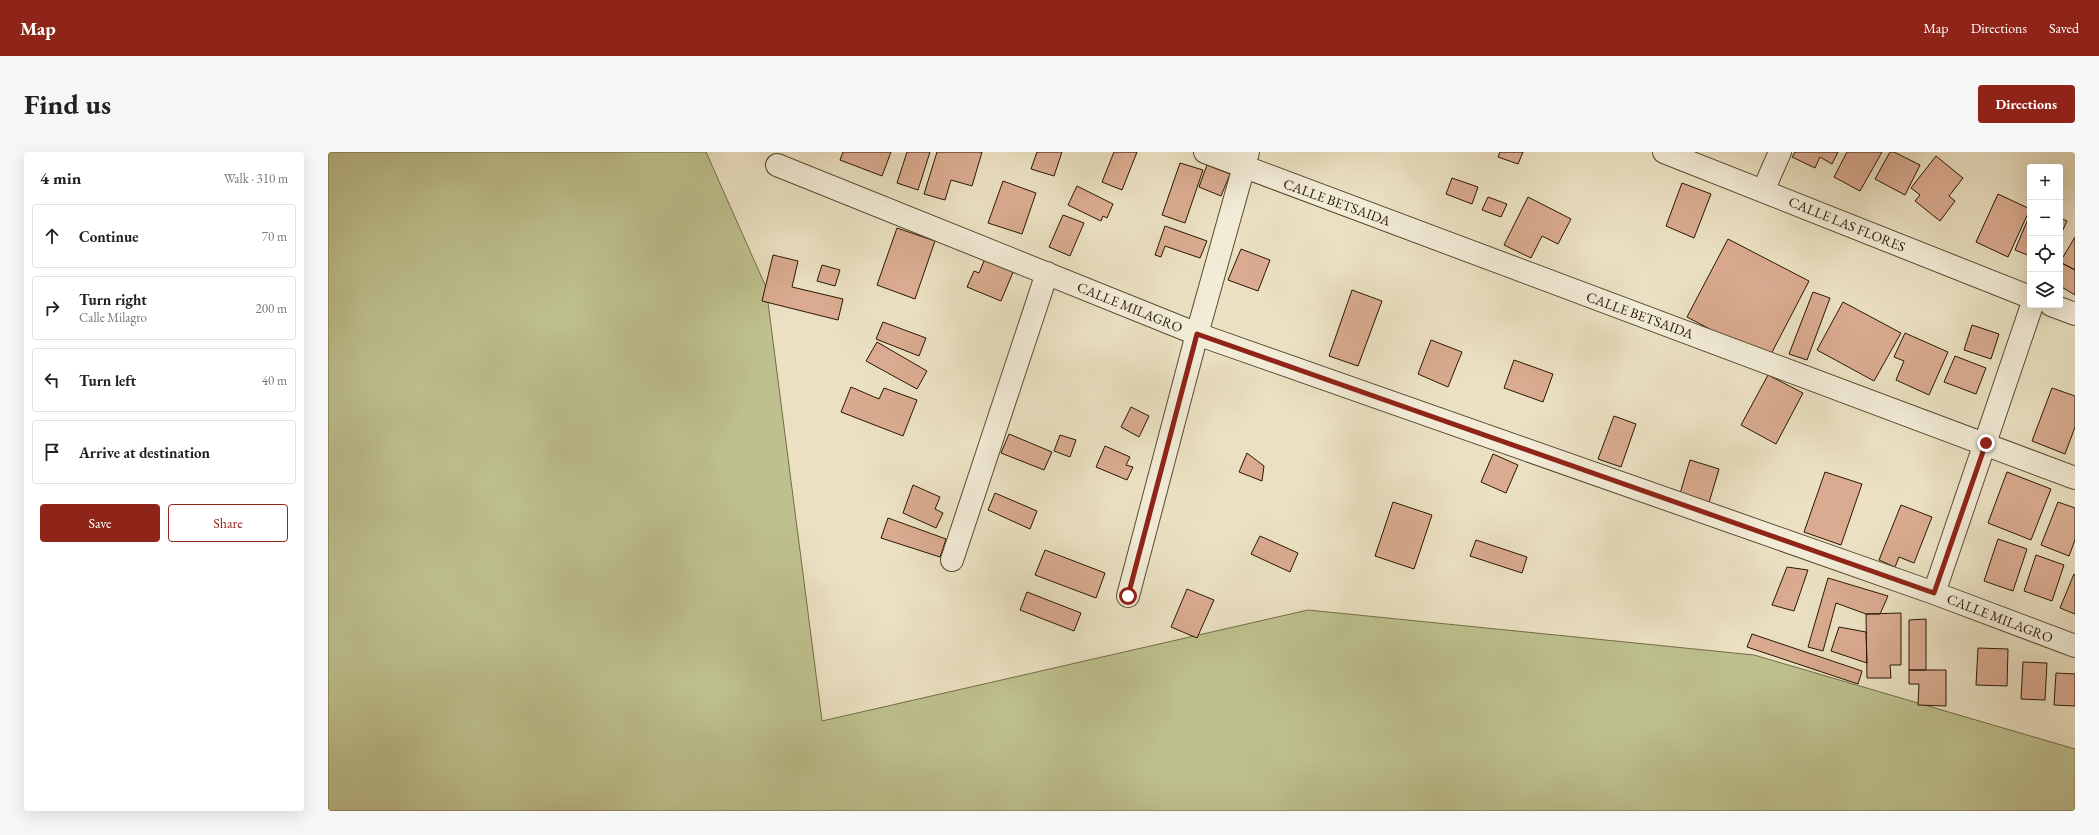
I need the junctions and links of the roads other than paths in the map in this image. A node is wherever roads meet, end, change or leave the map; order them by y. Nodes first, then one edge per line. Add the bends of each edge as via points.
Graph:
1 (1206, 152) edge
2 (1664, 152) edge
3 (1780, 152) edge
4 (1246, 160) edge
5 (777, 165) dead end
6 (1763, 191) junction
7 (1047, 273) junction
8 (2027, 296) edge
9 (2031, 308) edge
10 (2059, 308) edge
11 (2075, 314) edge
12 (1197, 334) junction
13 (1986, 443) junction
14 (2075, 478) edge
15 (952, 560) dead end
16 (1934, 593) junction
17 (1128, 596) dead end
18 (2075, 646) edge

1 - 4 street, CALLE BETSAIDA
2 - 6 street, CALLE LAS FLORES
3 - 6 street
4 - 12 street
4 - 13 street, CALLE BETSAIDA
5 - 7 street, CALLE MILAGRO
6 - 8 street, CALLE LAS FLORES
7 - 12 street, CALLE MILAGRO
7 - 15 street
9 - 13 street
10 - 11 street
12 - 16 street, CALLE MILAGRO
12 - 17 street
13 - 14 street, CALLE BETSAIDA
13 - 16 street
16 - 18 street, CALLE MILAGRO

